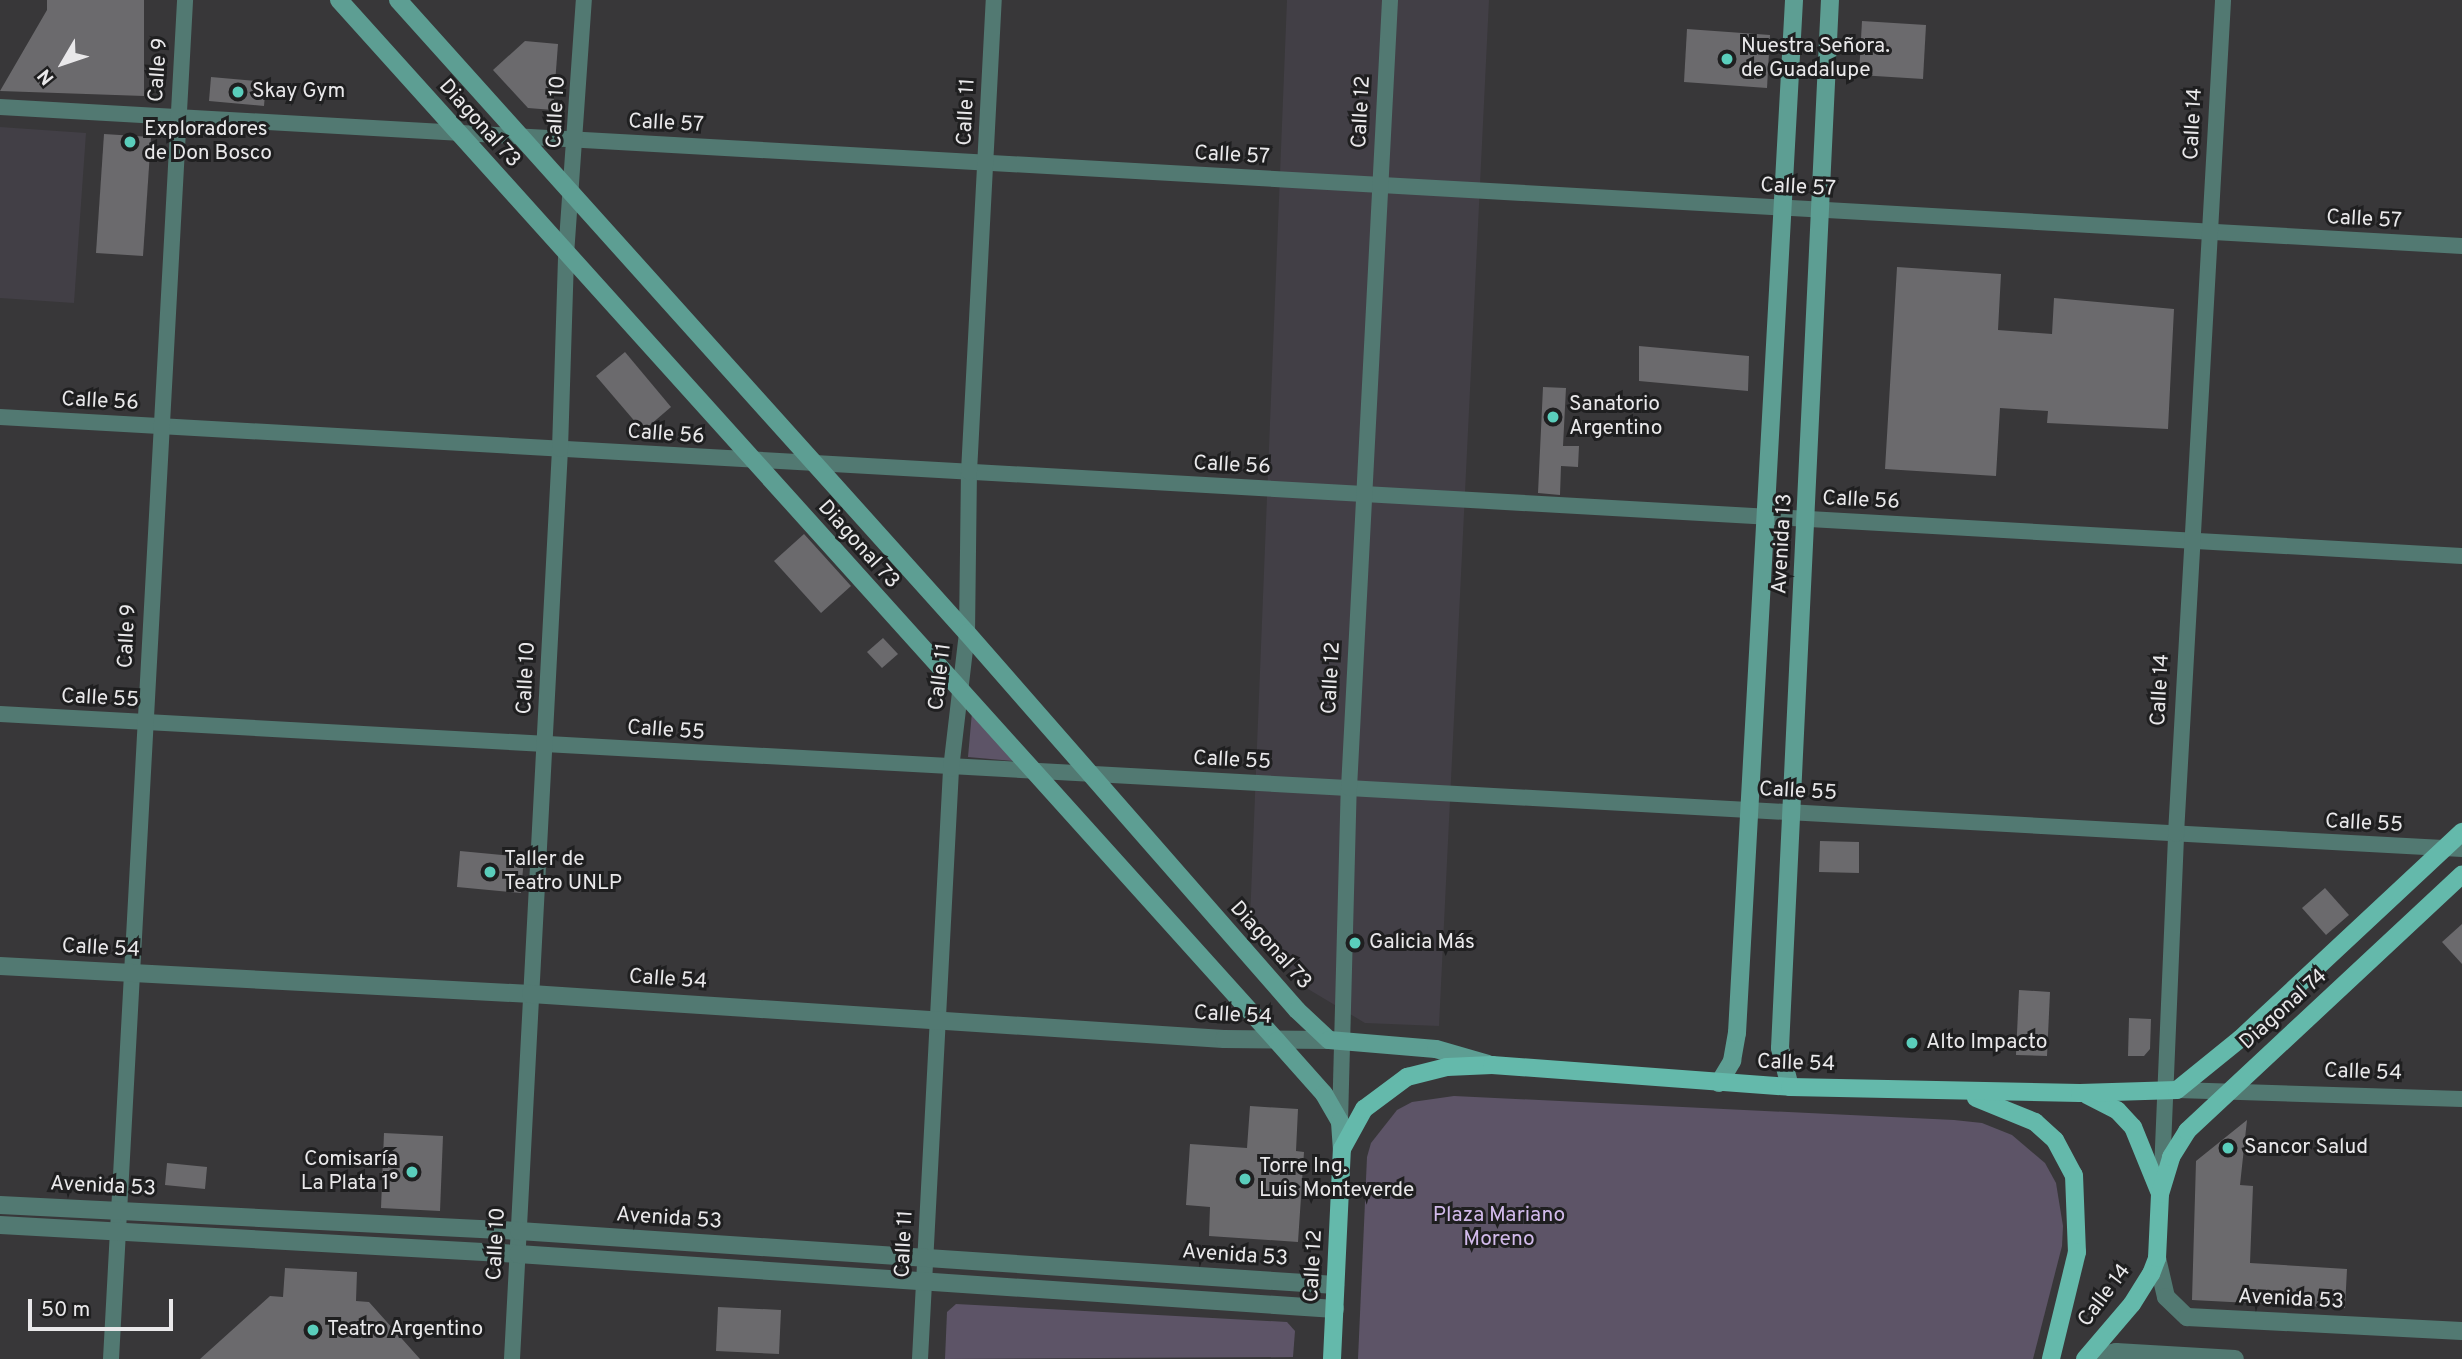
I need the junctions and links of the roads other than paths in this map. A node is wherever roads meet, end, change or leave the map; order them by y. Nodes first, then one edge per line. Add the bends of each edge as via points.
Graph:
1 (185, 0) edge
2 (339, 0) edge
3 (398, 0) edge
4 (584, 0) edge
5 (994, 0) edge
6 (1390, 0) edge
7 (1794, 0) edge
8 (1830, 0) edge
9 (2223, 0) edge
10 (0, 107) edge
11 (177, 116) junction
12 (458, 136) junction
13 (523, 137) junction
14 (577, 140) junction
15 (985, 163) junction
16 (1381, 185) junction
17 (574, 195) junction
18 (1783, 208) junction
19 (1821, 210) junction
20 (2210, 232) junction
21 (2462, 246) edge
22 (566, 255) junction
23 (0, 417) edge
24 (160, 426) junction
25 (561, 449) junction
26 (752, 461) junction
27 (813, 463) junction
28 (969, 472) junction
29 (1364, 494) junction
30 (1765, 517) junction
31 (1807, 519) junction
32 (2193, 541) junction
33 (2462, 556) edge
34 (967, 633) junction
35 (961, 690) junction
36 (0, 714) edge
37 (145, 722) junction
38 (544, 744) junction
39 (951, 769) junction
40 (1031, 772) junction
41 (1088, 775) junction
42 (1349, 789) junction
43 (1748, 811) junction
44 (1794, 813) junction
45 (2462, 832) edge
46 (2176, 834) junction
47 (2443, 849) junction
48 (2462, 849) edge
49 (2462, 875) edge
50 (0, 966) edge
51 (132, 973) junction
52 (531, 994) junction
53 (939, 1020) junction
54 (1277, 1041) junction
55 (1335, 1041) junction
56 (1492, 1065) junction
57 (1719, 1083) junction
58 (1790, 1087) junction
59 (2228, 1090) junction
60 (1954, 1091) junction
61 (2173, 1091) junction
62 (2080, 1093) junction
63 (2462, 1099) edge
64 (1340, 1122) junction
65 (1342, 1149) junction
66 (2160, 1194) junction
67 (0, 1205) edge
68 (119, 1211) junction
69 (0, 1225) edge
70 (118, 1231) junction
71 (519, 1231) junction
72 (518, 1254) junction
73 (2157, 1258) junction
74 (925, 1259) junction
75 (924, 1283) junction
76 (1335, 1285) junction
77 (1335, 1309) junction
78 (2462, 1331) edge
79 (111, 1359) edge
80 (512, 1359) edge
81 (920, 1359) edge
82 (1332, 1359) edge
83 (2052, 1359) edge
84 (2085, 1359) edge
85 (2235, 1359) edge

1 - 11 street, Calle 9
2 - 12 main road, Diagonal 73
3 - 13 main road, Diagonal 73
4 - 14 street, Calle 10
5 - 15 street, Calle 11
6 - 16 street, Calle 12
7 - 18 main road, Avenida 13
8 - 19 main road, Avenida 13
9 - 20 street, Calle 14
10 - 11 street, Calle 57
11 - 12 street, Calle 57
11 - 24 street, Calle 9
12 - 13 street, Calle 57
12 - 22 main road, Diagonal 73
13 - 14 street, Calle 57
13 - 17 main road, Diagonal 73
14 - 15 street, Calle 57
14 - 17 street, Calle 10
15 - 16 street, Calle 57
15 - 28 street, Calle 11
16 - 18 street, Calle 57
16 - 29 street, Calle 12
17 - 22 street, Calle 10
17 - 27 main road, Diagonal 73
18 - 19 street, Calle 57
18 - 30 main road, Avenida 13
19 - 20 street, Calle 57
19 - 31 main road, Avenida 13
20 - 21 street, Calle 57
20 - 32 street, Calle 14
22 - 25 street, Calle 10
22 - 26 main road, Diagonal 73
23 - 24 street, Calle 56
24 - 25 street, Calle 56
24 - 37 street, Calle 9
25 - 26 street, Calle 56
25 - 38 street, Calle 10
26 - 27 street, Calle 56
26 - 35 main road, Diagonal 73
27 - 28 street, Calle 56
27 - 34 main road, Diagonal 73
28 - 29 street, Calle 56
28 - 34 street, Calle 11
29 - 30 street, Calle 56
29 - 42 street, Calle 12
30 - 31 street, Calle 56
30 - 43 main road, Avenida 13
31 - 32 street, Calle 56
31 - 44 main road, Avenida 13
32 - 33 street, Calle 56
32 - 46 street, Calle 14
34 - 35 street, Calle 11
34 - 41 main road, Diagonal 73
35 - 39 street, Calle 11
35 - 40 main road, Diagonal 73
36 - 37 street, Calle 55
37 - 38 street, Calle 55
37 - 51 street, Calle 9
38 - 39 street, Calle 55
38 - 52 street, Calle 10
39 - 40 street, Calle 55
39 - 53 street, Calle 11
40 - 41 street, Calle 55
40 - 54 main road, Diagonal 73
41 - 42 street, Calle 55
41 - 55 main road, Diagonal 73 via 1297,1010
42 - 43 street, Calle 55
42 - 55 street, Calle 12
43 - 44 street, Calle 55
43 - 57 main road, Avenida 13 via 1736,1042 1732,1061
44 - 46 street, Calle 55
44 - 58 main road, Avenida 13 via 1780,1048
45 - 47 main road, Diagonal 74
46 - 47 street, Calle 55
46 - 61 street, Calle 14
47 - 48 street, Calle 55
47 - 61 main road, Diagonal 74 via 2240,1040
49 - 59 main road, Diagonal 74
50 - 51 street, Calle 54
51 - 52 street, Calle 54
51 - 68 street, Calle 9
52 - 53 street, Calle 54
52 - 71 street, Calle 10
53 - 54 street, Calle 54
53 - 74 street, Calle 11
54 - 55 street, Calle 54
54 - 64 main road, Diagonal 73 via 1324,1094
55 - 56 main road, Calle 54 via 1436,1049
55 - 64 street, Calle 12
56 - 57 main road, Calle 54
56 - 65 main road via 1424,1070 1396,1083 1364,1109
57 - 58 main road, Calle 54
58 - 60 main road, Calle 54
59 - 61 street, Calle 54
59 - 63 street, Calle 54
59 - 66 main road, Diagonal 74 via 2196,1119 2178,1144
60 - 62 main road, Calle 54
60 - 83 main road, Calle 14 via 2013,1109 2035,1122 2055,1140 2074,1175 2077,1252
61 - 62 main road, Calle 54
61 - 66 street, Calle 14
62 - 66 main road via 2104,1101 2127,1120 2144,1146
64 - 65 main road, Calle 12
65 - 76 main road, Calle 12
66 - 73 main road, Calle 14
67 - 68 street, Avenida 53
68 - 70 street, Calle 9
68 - 71 street, Avenida 53
69 - 70 street, Avenida 53
70 - 72 street, Avenida 53
70 - 79 street, Calle 9
71 - 72 street, Calle 10
71 - 74 street, Avenida 53
72 - 75 street, Avenida 53
72 - 80 street, Calle 10
73 - 78 street, Avenida 53 via 2166,1297 2187,1317
73 - 84 main road, Calle 14 via 2132,1304
74 - 75 street, Calle 11
74 - 76 street, Avenida 53
75 - 77 street, Avenida 53
75 - 81 street, Calle 11
76 - 77 main road, Calle 12
77 - 82 main road, Calle 12
84 - 85 street via 2116,1352

